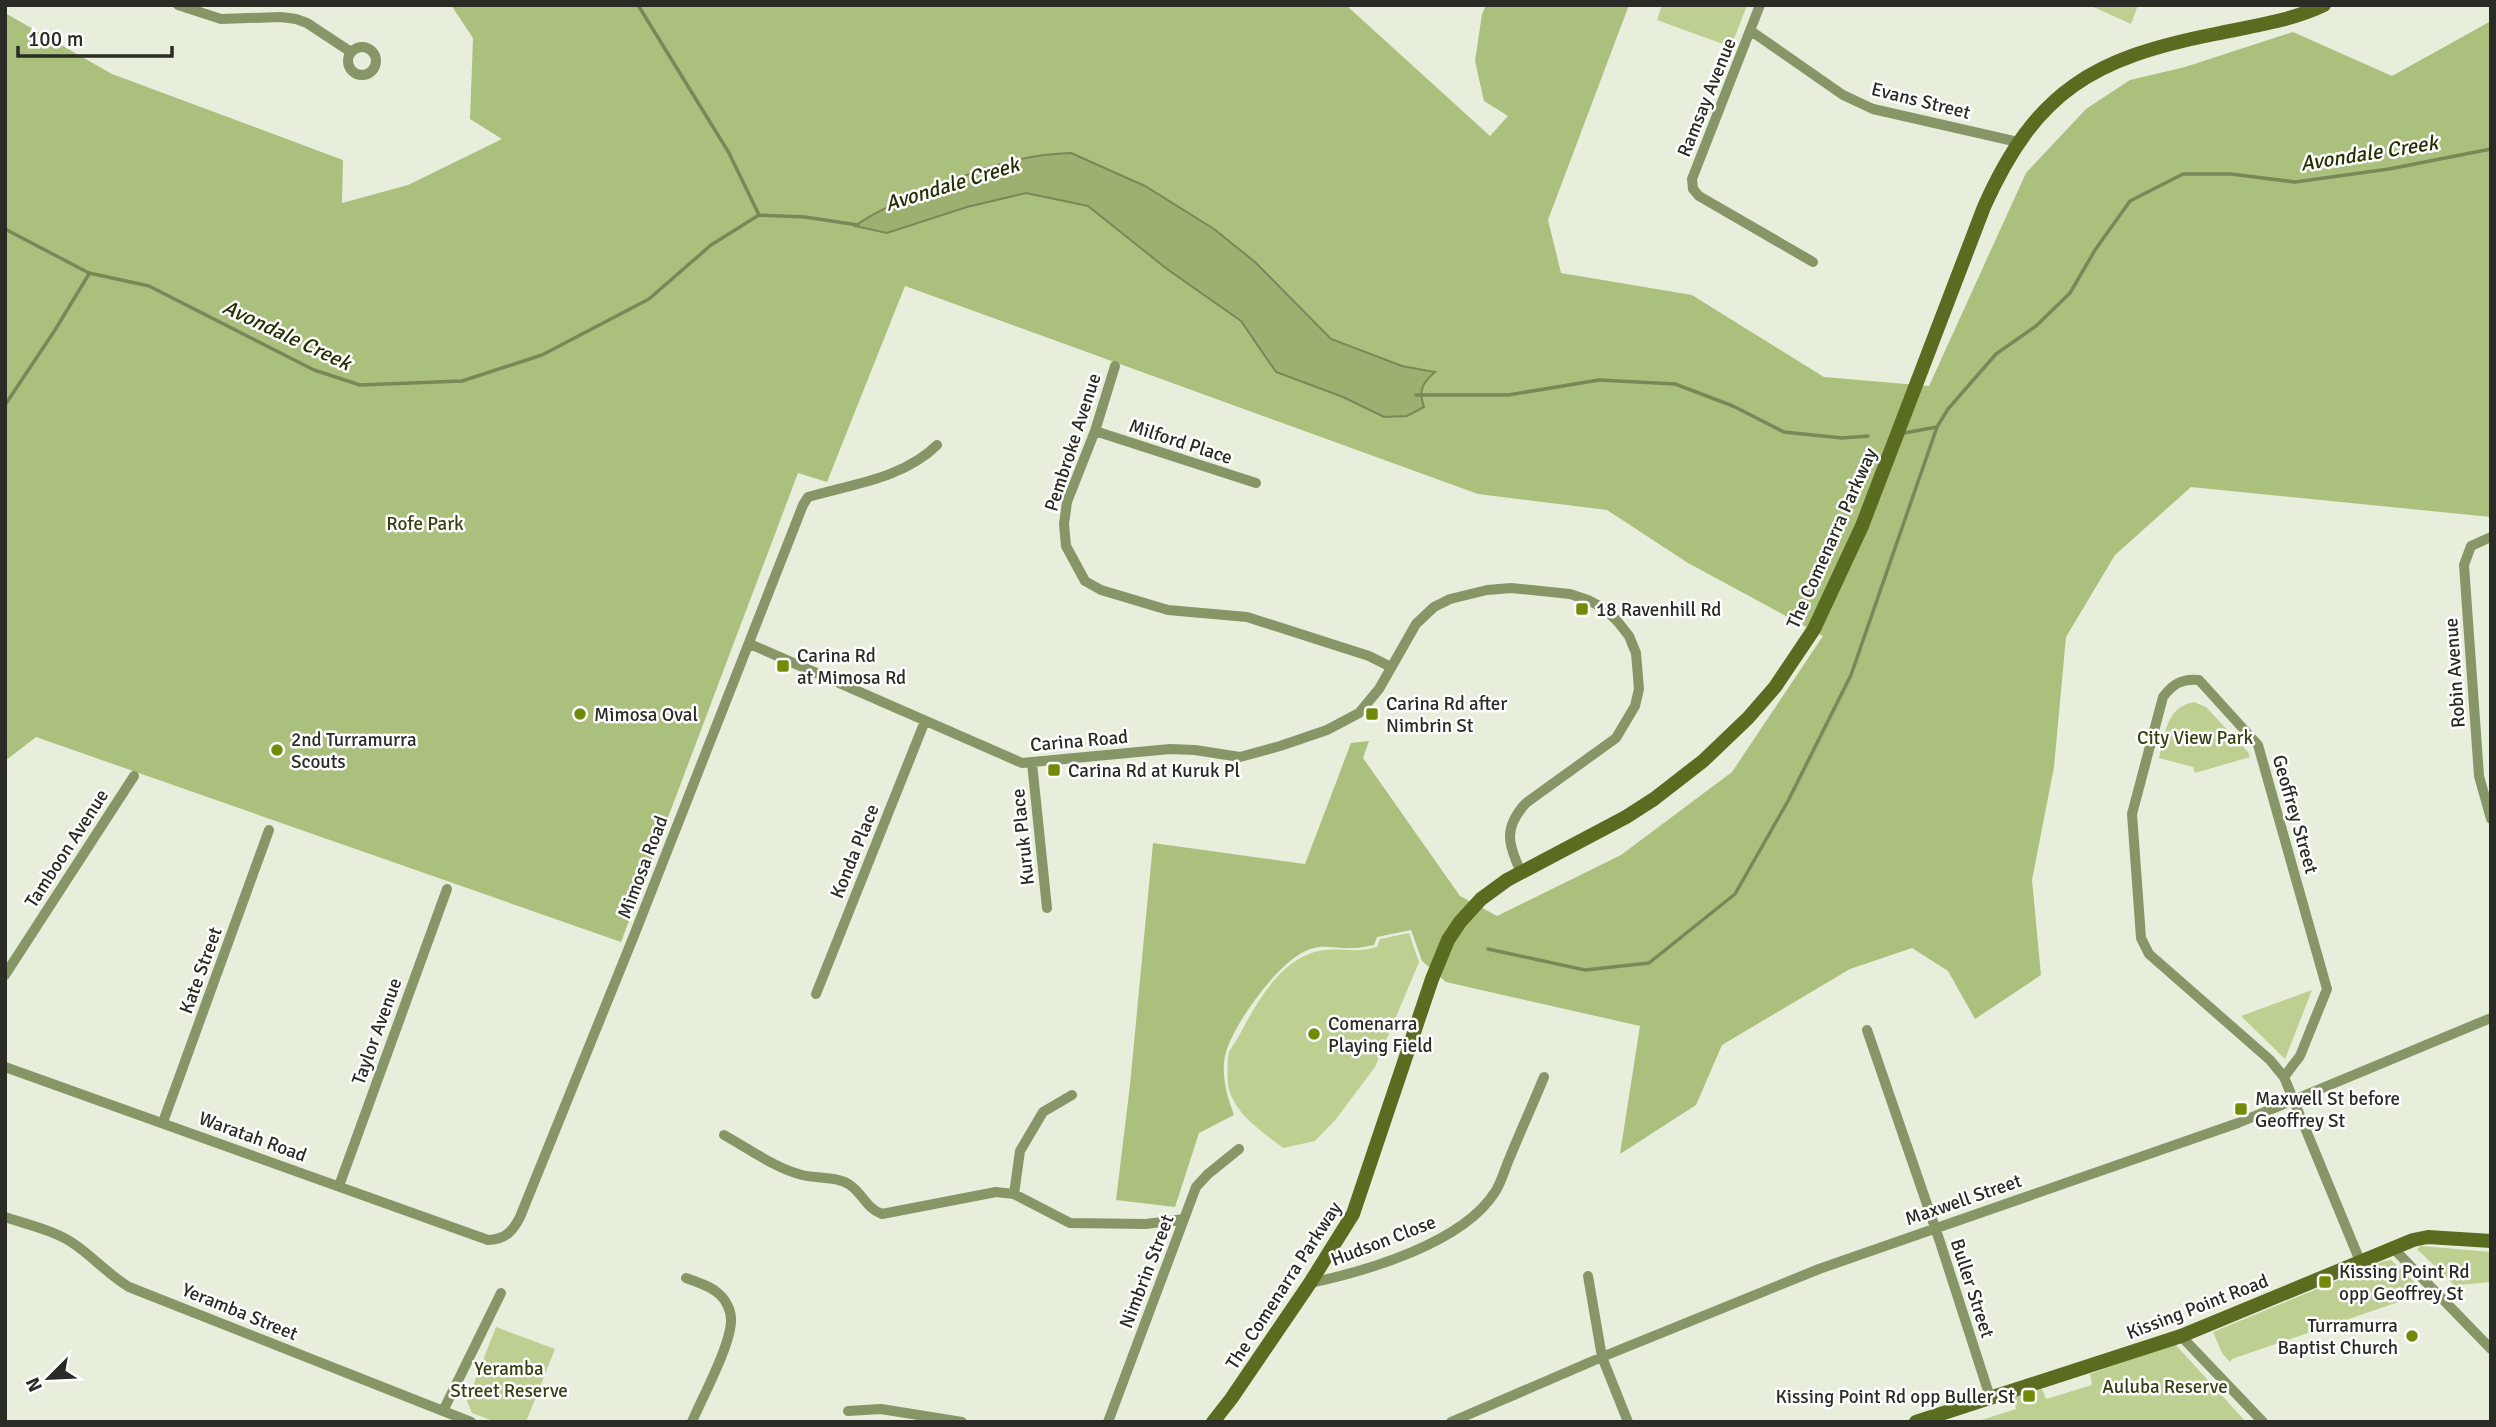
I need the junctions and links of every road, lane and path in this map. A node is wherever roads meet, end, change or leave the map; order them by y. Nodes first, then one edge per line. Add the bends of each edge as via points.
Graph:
1 (178, 5) edge
2 (1760, 5) edge
3 (2324, 5) edge
4 (2305, 9) edge
5 (1751, 31) junction
6 (351, 52) dead end
7 (2018, 142) junction
8 (1813, 262) dead end
9 (1115, 366) dead end
10 (1094, 431) junction
11 (937, 445) dead end
12 (1256, 483) dead end
13 (2491, 537) edge
14 (750, 644) junction
15 (1391, 667) junction
16 (925, 721) junction
17 (1032, 763) junction
18 (134, 776) dead end
19 (2491, 818) edge
20 (269, 830) dead end
21 (1521, 872) junction
22 (447, 889) dead end
23 (1047, 908) dead end
24 (5, 975) edge
25 (816, 994) dead end
26 (2491, 1018) edge
27 (1867, 1030) dead end
28 (5, 1067) edge
29 (1544, 1077) dead end
30 (2284, 1077) junction
31 (1072, 1095) dead end
32 (2294, 1102) junction
33 (163, 1122) junction
34 (724, 1135) dead end
35 (1238, 1149) dead end
36 (339, 1186) junction
37 (1014, 1194) junction
38 (5, 1217) edge
39 (1184, 1219) junction
40 (1934, 1227) junction
41 (488, 1240) joint
42 (2491, 1241) edge
43 (2393, 1248) junction
44 (2360, 1261) junction
45 (1588, 1276) dead end
46 (686, 1278) dead end
47 (1310, 1283) junction
48 (500, 1293) dead end
49 (2181, 1336) junction
50 (2491, 1349) edge
51 (1602, 1357) junction
52 (1990, 1397) junction
53 (443, 1411) junction
54 (849, 1411) dead end
55 (471, 1422) edge
56 (692, 1422) edge
57 (962, 1422) edge
58 (1108, 1422) edge
59 (1213, 1422) edge
60 (1451, 1422) edge
61 (1628, 1422) edge
62 (1916, 1422) edge
63 (2263, 1422) edge

1 - 6 street via 222,19 296,19
2 - 5 street, Ramsay Avenue
3 - 4 main road, The Comenarra Parkway
4 - 7 main road, The Comenarra Parkway via 2108,64 2060,95
5 - 7 street, Evans Street via 1843,95 1873,109
5 - 8 street, Ramsay Avenue via 1692,179 1693,189
7 - 21 main road, The Comenarra Parkway via 1984,207 1862,526 1799,654 1748,718 1686,775 1626,817
9 - 10 street, Pembroke Avenue
10 - 12 street, Milford Place
10 - 15 street, Pembroke Avenue via 1067,502 1064,524 1066,546 1085,581 1168,610 1247,617
11 - 14 street, Mimosa Road via 907,468 808,498
13 - 19 street, Robin Avenue via 2472,546 2464,565 2479,776
14 - 16 street, Carina Road
14 - 41 street, Mimosa Road via 520,1217 504,1237
15 - 17 street, Carina Road via 1372,700 1346,722 1240,757 1170,749
15 - 21 street via 1424,615 1450,599 1487,590 1544,590 1588,600 1612,615 1629,636 1639,670 1635,706 1616,738 1519,812 1510,840
16 - 17 street, Carina Road via 1011,759
16 - 25 street, Konda Place
17 - 23 street, Kuruk Place
18 - 24 street, Tamboon Avenue
20 - 33 street, Kate Street
21 - 47 main road, The Comenarra Parkway via 1472,908 1443,951 1361,1194
22 - 36 street, Taylor Avenue
26 - 32 street, Maxwell Street
27 - 40 street, Buller Street
28 - 33 street, Waratah Road
29 - 47 street, Hudson Close via 1497,1190 1482,1209 1427,1245 1343,1276
30 - 30 street, Geoffrey Street via 2149,954 2141,938 2133,804 2163,696 2181,681 2199,680 2258,745 2327,989 2300,1056
30 - 32 street, Geoffrey Street
31 - 37 street via 1043,1112 1020,1151
32 - 40 street, Maxwell Street
32 - 44 street, Geoffrey Street
33 - 36 street, Waratah Road
34 - 37 street via 800,1174 850,1185 872,1210 882,1214 969,1196
35 - 39 street, Nimbrin Street via 1201,1180
36 - 41 street, Waratah Road
37 - 39 street via 1070,1223 1146,1224
38 - 53 street, Yeramba Street via 61,1236 129,1287
39 - 58 street, Nimbrin Street
40 - 51 street, Maxwell Street
40 - 52 street, Buller Street
42 - 43 main road, Kissing Point Road via 2428,1237
43 - 44 main road, Kissing Point Road
43 - 50 street
44 - 49 main road, Kissing Point Road
45 - 51 street
46 - 56 street via 720,1294 731,1319 729,1336
47 - 59 main road, The Comenarra Parkway
48 - 53 street
49 - 52 main road, Kissing Point Road
49 - 63 street
51 - 60 street, Maxwell Street
51 - 61 street
52 - 62 main road, Kissing Point Road
53 - 55 street, Yeramba Street
54 - 57 street via 881,1409

